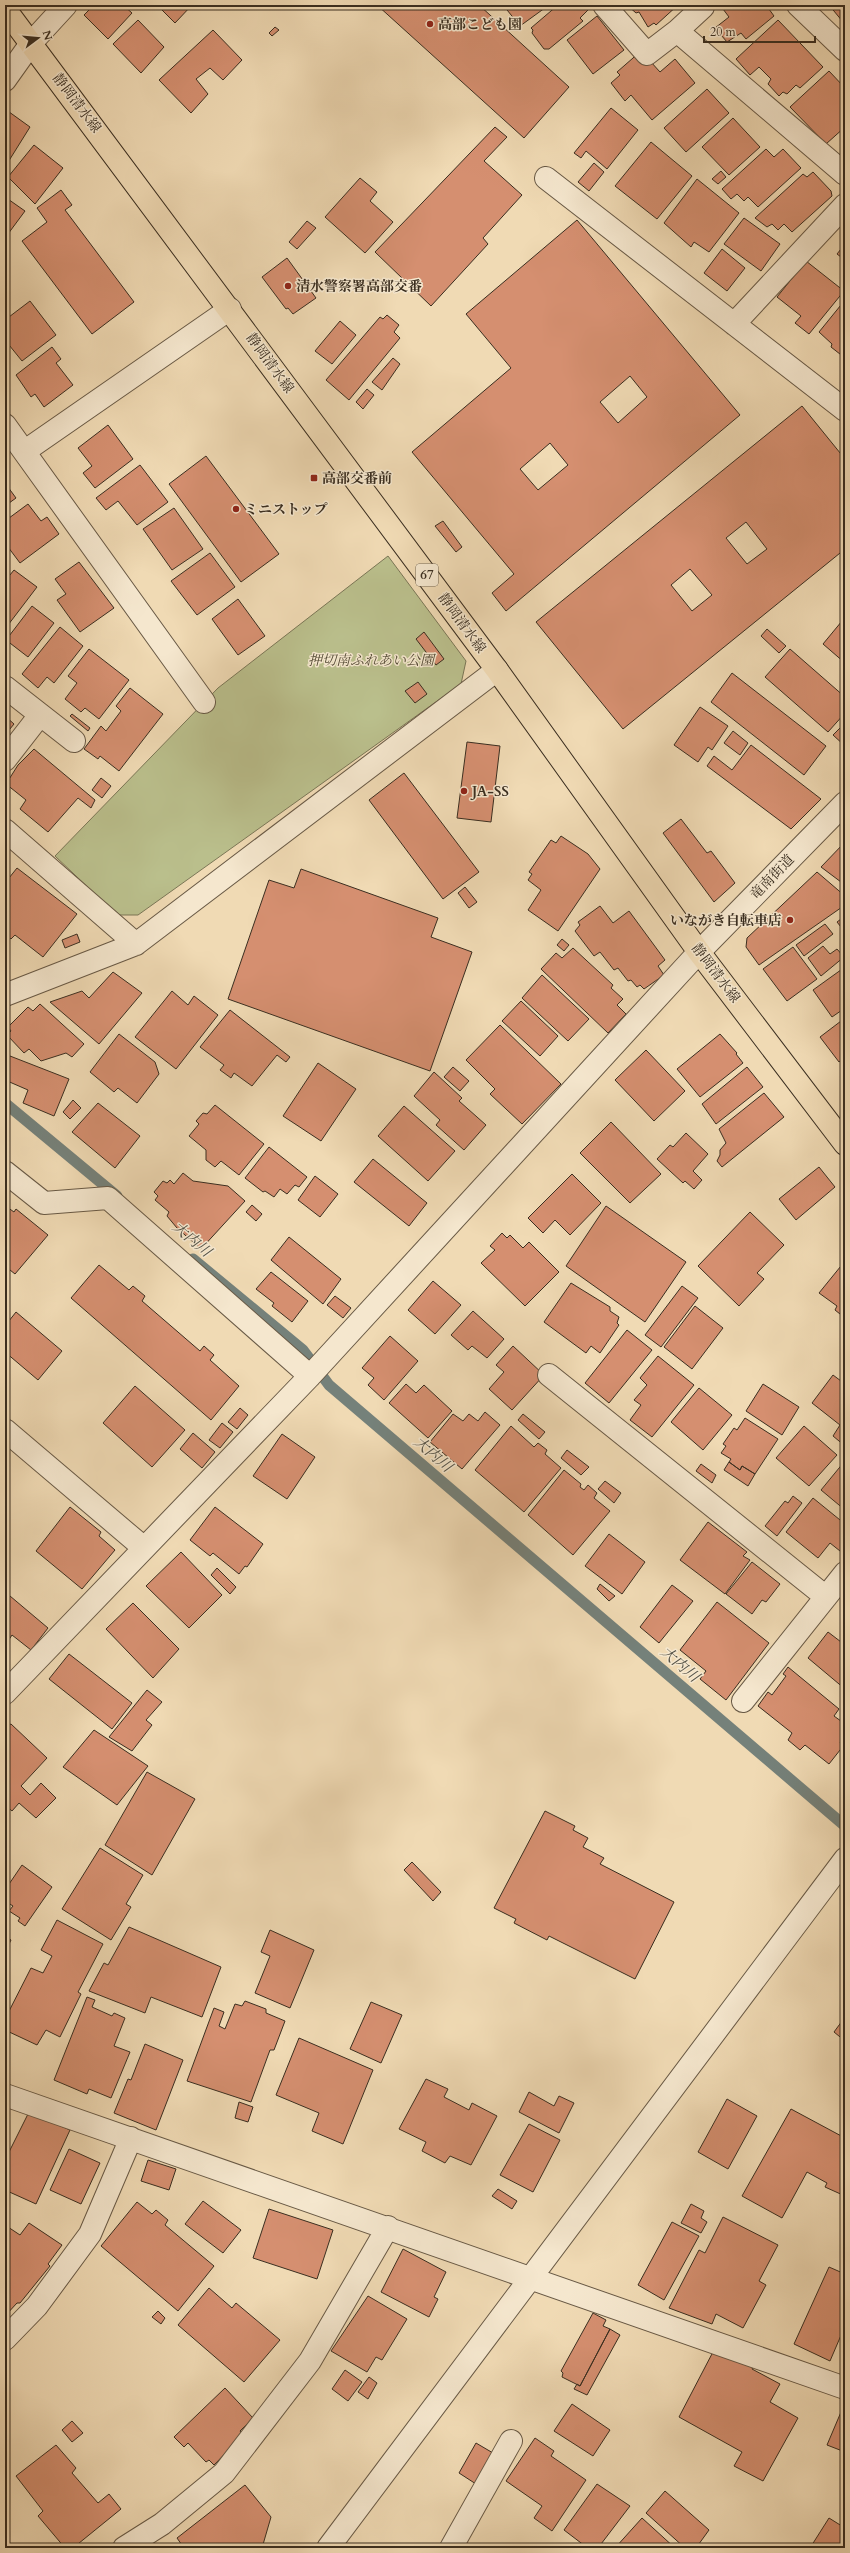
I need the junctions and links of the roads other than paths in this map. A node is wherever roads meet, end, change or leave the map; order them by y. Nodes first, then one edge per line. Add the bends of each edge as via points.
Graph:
1 (66, 5) edge
2 (604, 5) edge
3 (702, 5) edge
4 (798, 5) edge
5 (5, 9) edge
6 (677, 31) junction
7 (32, 42) junction
8 (845, 50) edge
9 (5, 80) edge
10 (845, 174) edge
11 (546, 178) dead end
12 (845, 205) edge
13 (230, 309) junction
14 (734, 324) junction
15 (845, 410) edge
16 (5, 425) edge
17 (24, 451) junction
18 (497, 670) junction
19 (5, 687) edge
20 (204, 702) dead end
21 (40, 715) junction
22 (74, 741) dead end
23 (5, 760) edge
24 (845, 803) edge
25 (5, 830) edge
26 (136, 944) junction
27 (699, 952) junction
28 (5, 995) edge
29 (845, 1144) edge
30 (5, 1172) edge
31 (549, 1375) dead end
32 (310, 1376) junction
33 (5, 1430) edge
34 (144, 1548) junction
35 (845, 1573) edge
36 (826, 1597) junction
37 (5, 1693) edge
38 (743, 1701) dead end
39 (845, 1859) edge
40 (5, 2095) edge
41 (131, 2138) junction
42 (388, 2227) junction
43 (530, 2278) junction
44 (5, 2339) edge
45 (845, 2388) edge
46 (511, 2441) dead end
47 (124, 2548) edge
48 (328, 2548) edge
49 (450, 2548) edge

1 - 7 street
2 - 6 street via 646,54
3 - 6 street via 703,7
4 - 8 street
5 - 7 main road, 静岡清水線 / 67
6 - 10 street
7 - 9 street
7 - 13 main road, 静岡清水線 / 67
11 - 14 street
12 - 14 street
13 - 17 street
13 - 18 main road, 静岡清水線 / 67
14 - 15 street
16 - 17 street
17 - 20 street
18 - 26 street
18 - 27 main road, 静岡清水線 / 67
19 - 21 street
21 - 22 street
21 - 23 street
24 - 27 street, 竜南街道
25 - 26 street
26 - 28 street
27 - 29 main road, 静岡清水線 / 67
27 - 32 street, 竜南街道
30 - 32 street via 44,1203 108,1198
31 - 36 street
32 - 34 street, 竜南街道
33 - 34 street
34 - 37 street, 竜南街道
35 - 36 street
36 - 38 street
39 - 43 street
40 - 41 street
41 - 42 street
41 - 44 street via 90,2234 37,2306
42 - 43 street
42 - 47 street via 310,2361 224,2472 162,2524
43 - 45 street
43 - 48 street
46 - 49 street

